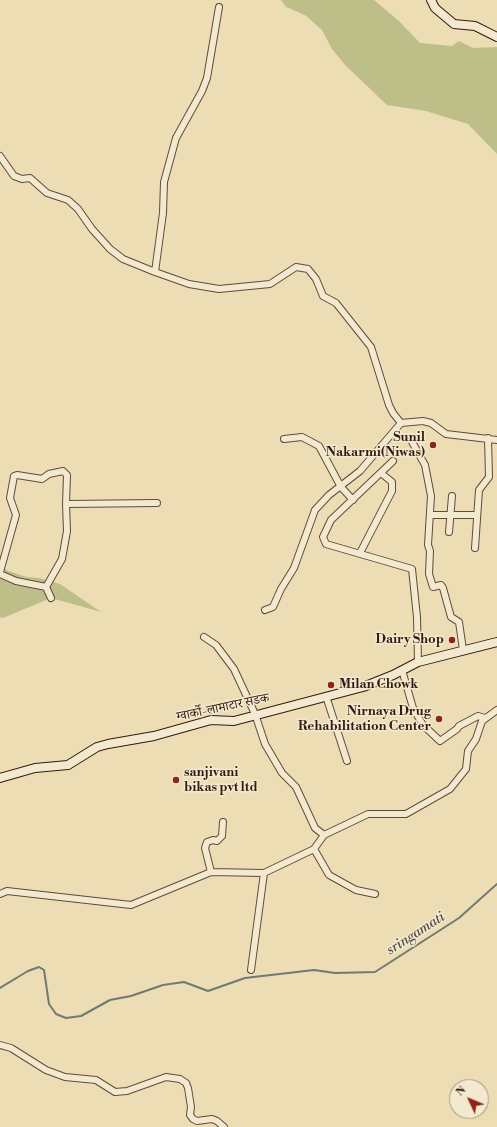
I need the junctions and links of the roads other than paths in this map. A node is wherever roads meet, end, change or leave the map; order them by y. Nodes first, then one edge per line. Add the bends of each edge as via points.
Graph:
1 (431, 0) edge
2 (219, 7) dead end
3 (497, 37) edge
4 (0, 156) edge
5 (155, 272) junction
6 (401, 423) junction
7 (488, 438) junction
8 (284, 439) dead end
9 (411, 440) dead end
10 (497, 440) edge
11 (394, 461) dead end
12 (381, 473) junction
13 (341, 487) junction
14 (452, 496) dead end
15 (353, 500) junction
16 (157, 503) dead end
17 (66, 504) junction
18 (450, 513) junction
19 (430, 514) junction
20 (477, 515) junction
21 (449, 532) dead end
22 (475, 548) dead end
23 (360, 553) junction
24 (0, 573) edge
25 (46, 587) junction
26 (51, 598) dead end
27 (265, 610) dead end
28 (204, 638) dead end
29 (497, 642) edge
30 (463, 650) junction
31 (418, 662) junction
32 (402, 670) junction
33 (326, 696) junction
34 (497, 710) edge
35 (255, 714) junction
36 (485, 718) junction
37 (347, 761) dead end
38 (0, 778) edge
39 (223, 822) dead end
40 (324, 835) junction
41 (314, 849) junction
42 (211, 872) junction
43 (264, 872) junction
44 (0, 894) edge
45 (375, 894) dead end
46 (251, 970) dead end
47 (0, 1044) edge
48 (224, 1127) edge

1 - 3 main road via 435,8 454,24 475,26
2 - 5 street via 207,78 176,138 164,182 163,213
4 - 5 street via 14,176 30,178 46,193 68,200 123,259
5 - 6 street via 189,284 219,289 270,284 296,267 308,269 316,279 323,296 336,303 371,347 392,413
6 - 7 street via 423,421 446,434
6 - 13 street via 364,467
7 - 10 street
7 - 20 street via 489,478 479,490
8 - 13 street via 302,437 319,446
9 - 19 street via 425,465 431,496
11 - 12 street
12 - 15 street
12 - 23 street via 392,482 392,491
13 - 15 street
13 - 27 street via 315,510 294,568 273,607
14 - 18 street
15 - 23 street via 331,520 323,537 326,544
16 - 17 street
17 - 24 street via 67,475 63,471 49,474 42,479 17,474 14,476 10,498 16,516
17 - 25 street via 67,531 62,559
18 - 19 street
18 - 20 street
18 - 21 street
19 - 30 street via 429,574 433,586 441,585 443,588 451,617 459,622
20 - 22 street
23 - 31 street via 412,569
24 - 25 street via 16,581
25 - 26 street
28 - 35 street via 216,645 228,660
29 - 30 main road, ग्वार्को-लामाटार सडक
30 - 31 main road, ग्वार्को-लामाटार सडक
31 - 32 main road, ग्वार्को-लामाटार सडक
32 - 33 main road, ग्वार्को-लामाटार सडक via 363,687
32 - 36 street via 413,708 424,725 440,741 459,726 478,716
33 - 35 main road, ग्वार्को-लामाटार सडक
33 - 37 street
34 - 36 street
35 - 38 main road, ग्वार्को-लामाटार सडक via 234,721 211,720 154,736 108,744 97,747 68,765 35,768
35 - 40 street via 265,744 276,764 296,787 315,828
36 - 40 street via 468,751 466,769 450,789 406,814 368,814
39 - 42 street via 222,836 217,841 207,842 205,848
40 - 41 street
41 - 43 street
41 - 45 street via 329,875 356,890
42 - 43 street
42 - 44 street via 131,905 7,891
43 - 46 street
47 - 48 street via 46,1070 65,1077 96,1080 115,1092 127,1091 166,1077 180,1079 188,1088 190,1115 193,1119 212,1119

